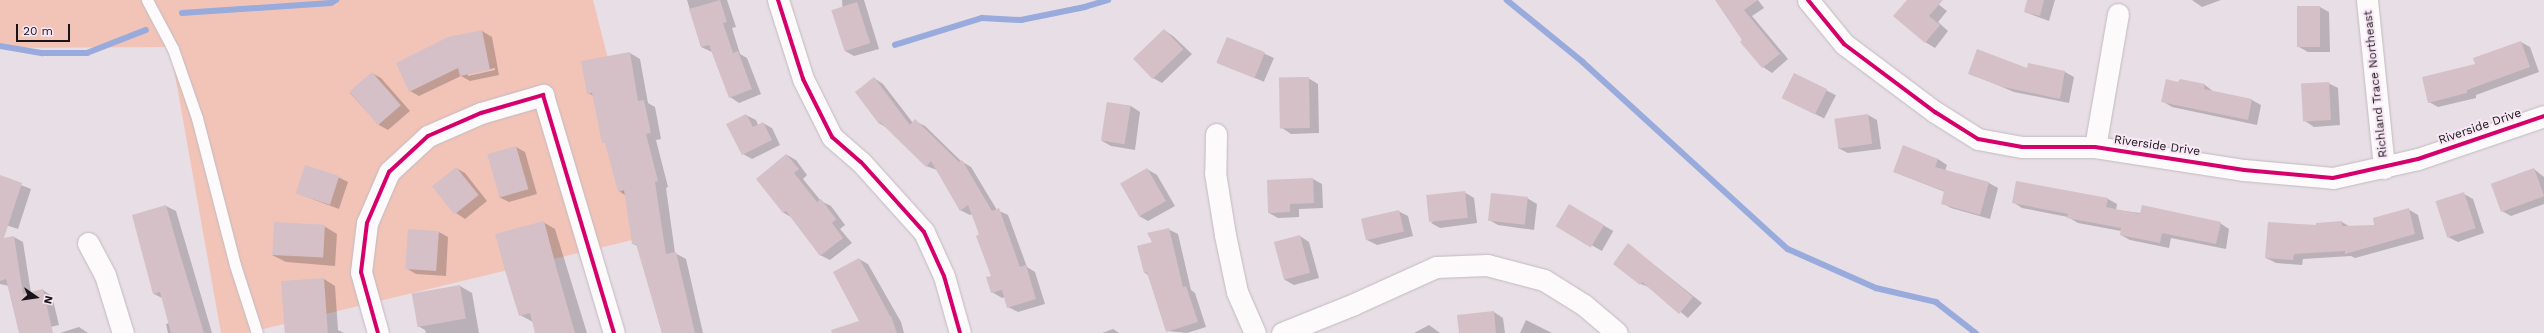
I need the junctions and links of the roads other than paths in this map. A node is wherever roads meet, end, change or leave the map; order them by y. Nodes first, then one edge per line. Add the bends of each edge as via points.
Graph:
1 (147, 0) edge
2 (778, 0) edge
3 (1808, 0) edge
4 (2367, 0) edge
5 (2118, 14) dead end
6 (2544, 116) edge
7 (1216, 134) dead end
8 (2095, 148) junction
9 (2384, 168) junction
10 (88, 243) dead end
11 (123, 333) edge
12 (257, 333) edge
13 (378, 333) edge
14 (614, 333) edge
15 (960, 333) edge
16 (1255, 333) edge
17 (1282, 333) edge
18 (1617, 333) edge

1 - 12 lane via 173,49 197,118 235,264
2 - 15 street via 803,79 832,137 861,162 924,232 944,276
3 - 8 street, Riverside Drive via 1844,44 1934,112 1978,139 2022,146
4 - 9 street, Richland Trace Northeast
5 - 8 street
6 - 9 street, Riverside Drive
7 - 16 street via 1215,173 1225,235 1238,292
8 - 9 street, Riverside Drive via 2244,170 2333,178
10 - 11 street via 105,275
13 - 14 street via 361,272 367,223 389,172 428,136 481,113 543,95
17 - 18 street via 1436,267 1487,264 1544,280 1584,305

